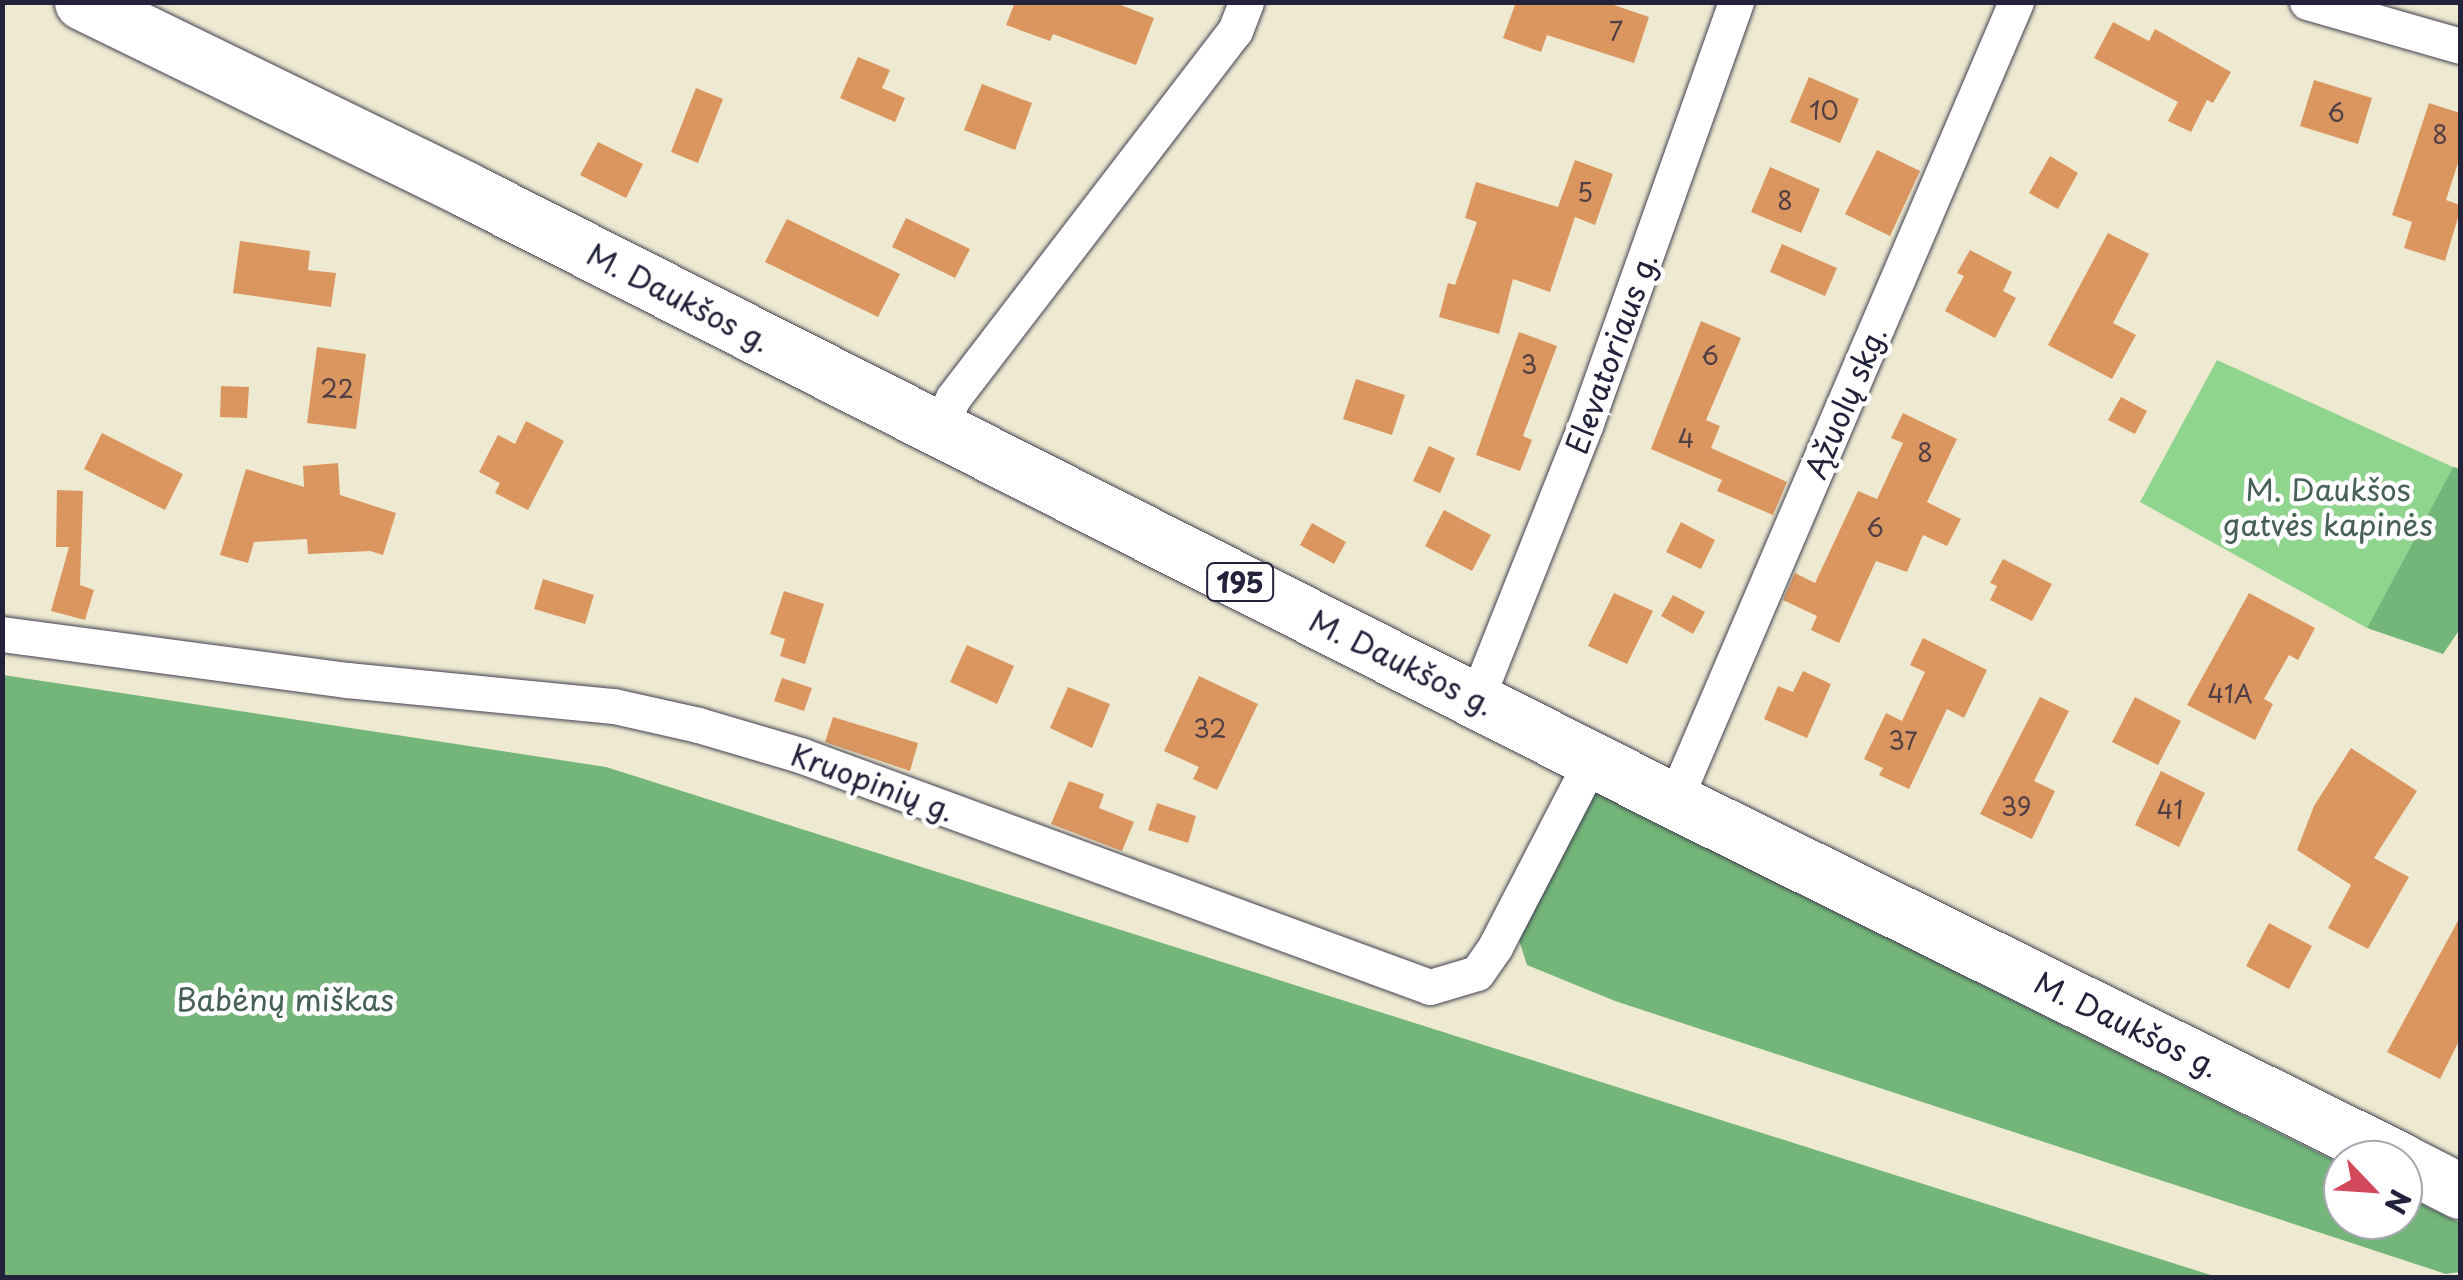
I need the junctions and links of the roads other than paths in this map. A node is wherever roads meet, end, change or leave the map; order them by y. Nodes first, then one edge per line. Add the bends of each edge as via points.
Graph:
1 (82, 2) edge
2 (1246, 2) edge
3 (1736, 2) edge
4 (2016, 2) edge
5 (2307, 2) edge
6 (2460, 46) edge
7 (938, 429) junction
8 (2, 634) edge
9 (1476, 700) junction
10 (1593, 758) junction
11 (1674, 801) junction
12 (2359, 1140) edge
13 (2423, 1172) edge
14 (2460, 1190) edge

1 - 7 main road, M. Daukšos g. / 195
2 - 7 street via 1235,31 953,398
3 - 9 street, Elevatoriaus g. via 1585,426
4 - 11 street, Ąžuolų skg.
5 - 6 street
7 - 9 main road, M. Daukšos g. / 195
8 - 10 street, Kruopinių g. via 347,680 614,706 698,725 800,754 1430,987 1476,973 1486,960
9 - 10 main road, M. Daukšos g. / 195
10 - 11 main road, M. Daukšos g. / 195
11 - 12 main road, M. Daukšos g. / 195
13 - 14 main road, M. Daukšos g. / 195

